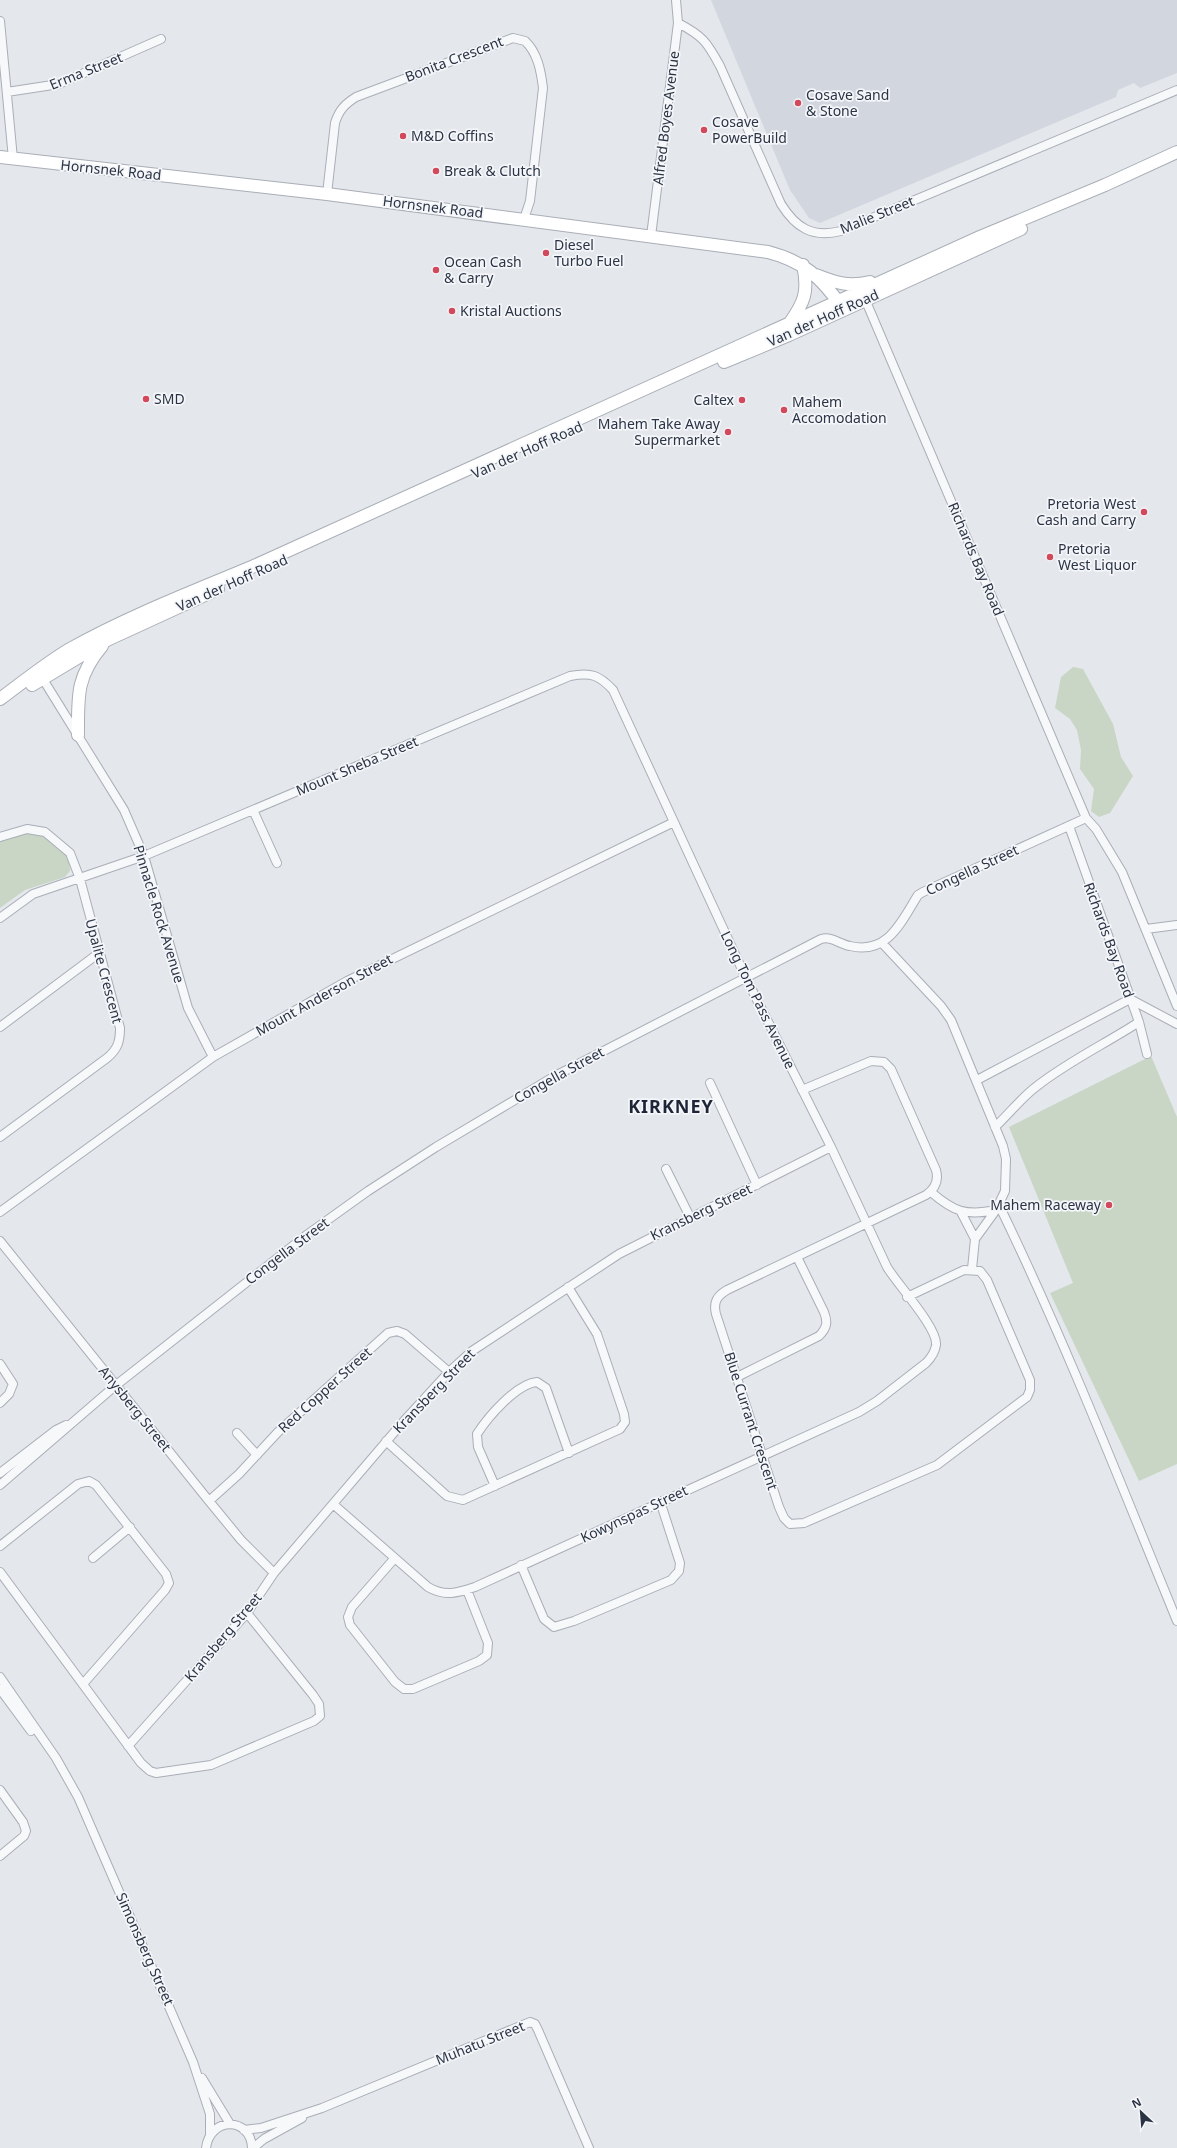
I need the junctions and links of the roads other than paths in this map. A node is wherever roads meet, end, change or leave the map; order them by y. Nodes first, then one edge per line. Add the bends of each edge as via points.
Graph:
1 (676, 0) edge
2 (0, 21) edge
3 (678, 23) junction
4 (0, 26) edge
5 (161, 39) dead end
6 (1177, 90) edge
7 (7, 92) junction
8 (1177, 152) edge
9 (0, 158) edge
10 (13, 159) junction
11 (1106, 185) junction
12 (327, 194) junction
13 (524, 219) junction
14 (651, 236) junction
15 (803, 265) junction
16 (907, 271) junction
17 (814, 274) junction
18 (866, 299) junction
19 (840, 306) junction
20 (788, 325) junction
21 (107, 640) junction
22 (40, 674) junction
23 (570, 676) joint
24 (0, 699) edge
25 (0, 708) edge
26 (78, 735) junction
27 (253, 810) junction
28 (1086, 818) junction
29 (674, 822) junction
30 (1069, 826) junction
31 (0, 837) edge
32 (144, 856) junction
33 (277, 863) dead end
34 (80, 879) junction
35 (0, 918) edge
36 (1177, 925) edge
37 (1146, 929) junction
38 (882, 943) junction
39 (99, 953) junction
40 (746, 978) junction
41 (1130, 999) junction
42 (1177, 1006) edge
43 (1139, 1022) junction
44 (1177, 1024) edge
45 (0, 1027) edge
46 (1147, 1054) dead end
47 (213, 1057) junction
48 (976, 1080) junction
49 (710, 1082) dead end
50 (802, 1090) junction
51 (995, 1127) junction
52 (0, 1137) edge
53 (831, 1147) junction
54 (666, 1169) dead end
55 (757, 1184) junction
56 (931, 1192) junction
57 (997, 1208) junction
58 (0, 1212) edge
59 (961, 1212) junction
60 (690, 1217) junction
61 (866, 1223) junction
62 (975, 1239) junction
63 (0, 1241) edge
64 (797, 1257) junction
65 (972, 1269) junction
66 (568, 1287) junction
67 (907, 1297) junction
68 (936, 1345) joint
69 (0, 1364) edge
70 (449, 1372) junction
71 (737, 1377) junction
72 (115, 1386) junction
73 (0, 1403) edge
74 (67, 1425) junction
75 (237, 1433) dead end
76 (386, 1442) junction
77 (569, 1453) junction
78 (256, 1455) junction
79 (762, 1456) junction
80 (0, 1473) edge
81 (0, 1485) edge
82 (495, 1486) junction
83 (209, 1501) junction
84 (660, 1502) junction
85 (333, 1504) junction
86 (130, 1527) junction
87 (0, 1546) edge
88 (93, 1558) dead end
89 (394, 1559) junction
90 (521, 1565) junction
91 (0, 1572) edge
92 (274, 1573) junction
93 (467, 1590) junction
94 (247, 1613) junction
95 (1177, 1621) edge
96 (0, 1677) edge
97 (83, 1684) junction
98 (0, 1689) edge
99 (128, 1746) junction
100 (62, 1770) junction
101 (0, 1790) edge
102 (0, 1856) edge
103 (193, 2062) junction
104 (322, 2108) junction
105 (230, 2124) junction
106 (244, 2130) junction
107 (210, 2134) junction
108 (206, 2148) edge
109 (252, 2148) edge
110 (589, 2148) edge

1 - 3 street, Alfred Boyes Avenue
2 - 4 street
3 - 6 street, Malie Street via 699,34 708,44 782,204 791,219 806,230 816,233 841,231
3 - 14 street, Alfred Boyes Avenue
4 - 7 street
5 - 7 street, Erma Street via 59,84
7 - 10 street
8 - 11 main road, Van der Hoff Road
9 - 10 main road, Hornsnek Road
10 - 12 main road, Hornsnek Road
11 - 16 main road, Van der Hoff Road via 980,237
11 - 18 main road, Van der Hoff Road via 1044,218
12 - 13 main road, Hornsnek Road
12 - 13 street, Bonita Crescent via 335,123 346,103 362,94 513,38 525,41 534,52 543,88 530,201
13 - 14 main road, Hornsnek Road
14 - 15 main road, Hornsnek Road via 768,252
15 - 17 main road, Hornsnek Road
15 - 20 main road via 806,283 804,302
16 - 17 main road via 856,285 842,285
16 - 19 main road, Van der Hoff Road
17 - 19 main road, Hornsnek Road
18 - 19 main road, Van der Hoff Road
18 - 28 street, Richards Bay Road
19 - 20 main road, Van der Hoff Road
19 - 21 main road, Van der Hoff Road
20 - 22 main road, Van der Hoff Road via 254,566 109,628 69,650
21 - 22 main road, Van der Hoff Road
21 - 26 main road via 91,660 81,682 77,705
22 - 24 main road, Van der Hoff Road
22 - 25 main road, Van der Hoff Road
22 - 26 street, Pinnacle Rock Avenue
23 - 27 street, Mount Sheba Street
23 - 29 street, Long Tom Pass Avenue via 590,674 602,678 613,690
26 - 32 street, Pinnacle Rock Avenue via 124,810
27 - 32 street, Mount Sheba Street
27 - 33 street
28 - 30 street, Congella Street
28 - 37 street, Richards Bay Road via 1096,829 1122,872
29 - 40 street, Long Tom Pass Avenue
29 - 47 street, Mount Anderson Street via 353,978
30 - 38 street, Congella Street via 918,895 893,934
30 - 41 street, Richards Bay Road
31 - 34 street, Upalite Crescent via 27,830 45,832 70,853
32 - 34 street, Mount Sheba Street
32 - 47 street, Pinnacle Rock Avenue via 188,1008
34 - 35 street, Mount Sheba Street via 33,894
34 - 39 street, Upalite Crescent
36 - 37 street
37 - 42 street, Richards Bay Road
38 - 40 street, Congella Street via 856,947 828,937
38 - 48 street via 951,1020
39 - 45 street
39 - 52 street, Upalite Crescent via 120,1028 118,1045 107,1058
40 - 50 street, Long Tom Pass Avenue
40 - 72 street, Congella Street via 555,1076 436,1147 308,1234
41 - 43 street, Richards Bay Road
41 - 44 street
41 - 48 street
43 - 46 street, Richards Bay Road
43 - 51 street via 1078,1057 1036,1087
47 - 58 street, Mount Anderson Street
48 - 51 street
49 - 55 street
50 - 53 street, Long Tom Pass Avenue
50 - 56 street via 871,1061 879,1060 887,1064 936,1170 938,1180
51 - 57 street via 1006,1159 1005,1191
53 - 55 street, Kransberg Street
53 - 61 street, Long Tom Pass Avenue
54 - 60 street
55 - 60 street, Kransberg Street
56 - 59 street via 954,1210
56 - 61 street, Blue Currant Crescent
57 - 59 street via 980,1213
57 - 62 street
57 - 95 street via 1038,1286
59 - 62 street
60 - 66 street, Kransberg Street via 619,1254
61 - 64 street, Blue Currant Crescent
61 - 67 street, Long Tom Pass Avenue via 887,1267
62 - 65 street
63 - 72 street, Anysberg Street
64 - 71 street, Blue Currant Crescent via 727,1290 717,1298 716,1314
64 - 71 street via 827,1319 824,1331 819,1336
65 - 67 street via 962,1271
65 - 79 street, Blue Currant Crescent via 980,1271 987,1280 1030,1380 1030,1390 1024,1402 930,1470 798,1525 790,1524 784,1518
66 - 70 street, Kransberg Street via 472,1351
66 - 77 street via 600,1341 625,1422 617,1432
67 - 68 street, Long Tom Pass Avenue via 932,1328
68 - 79 street, Kowynspas Street via 932,1357 926,1363 877,1401
69 - 73 street via 13,1384 9,1394
70 - 76 street, Kransberg Street
70 - 78 street, Red Copper Street via 405,1334 397,1331 388,1333
71 - 79 street, Blue Currant Crescent
72 - 74 street, Congella Street
72 - 83 street, Anysberg Street
74 - 80 street, Congella Street via 56,1430
74 - 81 street, Congella Street via 58,1436
75 - 78 street
76 - 82 street via 447,1496 455,1500 463,1500
76 - 85 street, Kransberg Street
77 - 82 street
77 - 82 street via 546,1388 537,1382 525,1386 500,1406 477,1434 478,1447
78 - 83 street, Red Copper Street
79 - 84 street, Kowynspas Street
83 - 92 street, Anysberg Street via 241,1540
84 - 90 street, Kowynspas Street
84 - 90 street via 680,1563 678,1574 671,1580 554,1627 544,1619
85 - 89 street, Kowynspas Street
85 - 92 street, Kransberg Street
86 - 87 street via 95,1484 86,1481 78,1484
86 - 88 street
86 - 97 street via 166,1574 168,1585
89 - 93 street, Kowynspas Street via 439,1593 452,1594
89 - 93 street via 352,1607 348,1617 355,1631 395,1682 404,1689 413,1689 479,1661 487,1655 488,1643
90 - 93 street, Kowynspas Street
91 - 97 street
92 - 94 street, Kransberg Street
94 - 99 street, Kransberg Street
94 - 99 street via 313,1695 321,1710 318,1717 221,1761 197,1767 150,1771
96 - 100 street, Simonsberg Street
97 - 99 street
98 - 100 street, Simonsberg Street
100 - 103 street, Simonsberg Street via 83,1806
101 - 102 street via 26,1830 24,1836
103 - 105 street
103 - 107 street, Simonsberg Street via 210,2114
104 - 106 street via 261,2128
104 - 109 street
104 - 110 street, Muhatu Street via 530,2022 538,2030
105 - 106 street
105 - 107 street via 222,2125
106 - 109 street via 249,2135
107 - 108 street, Simonsberg Street

